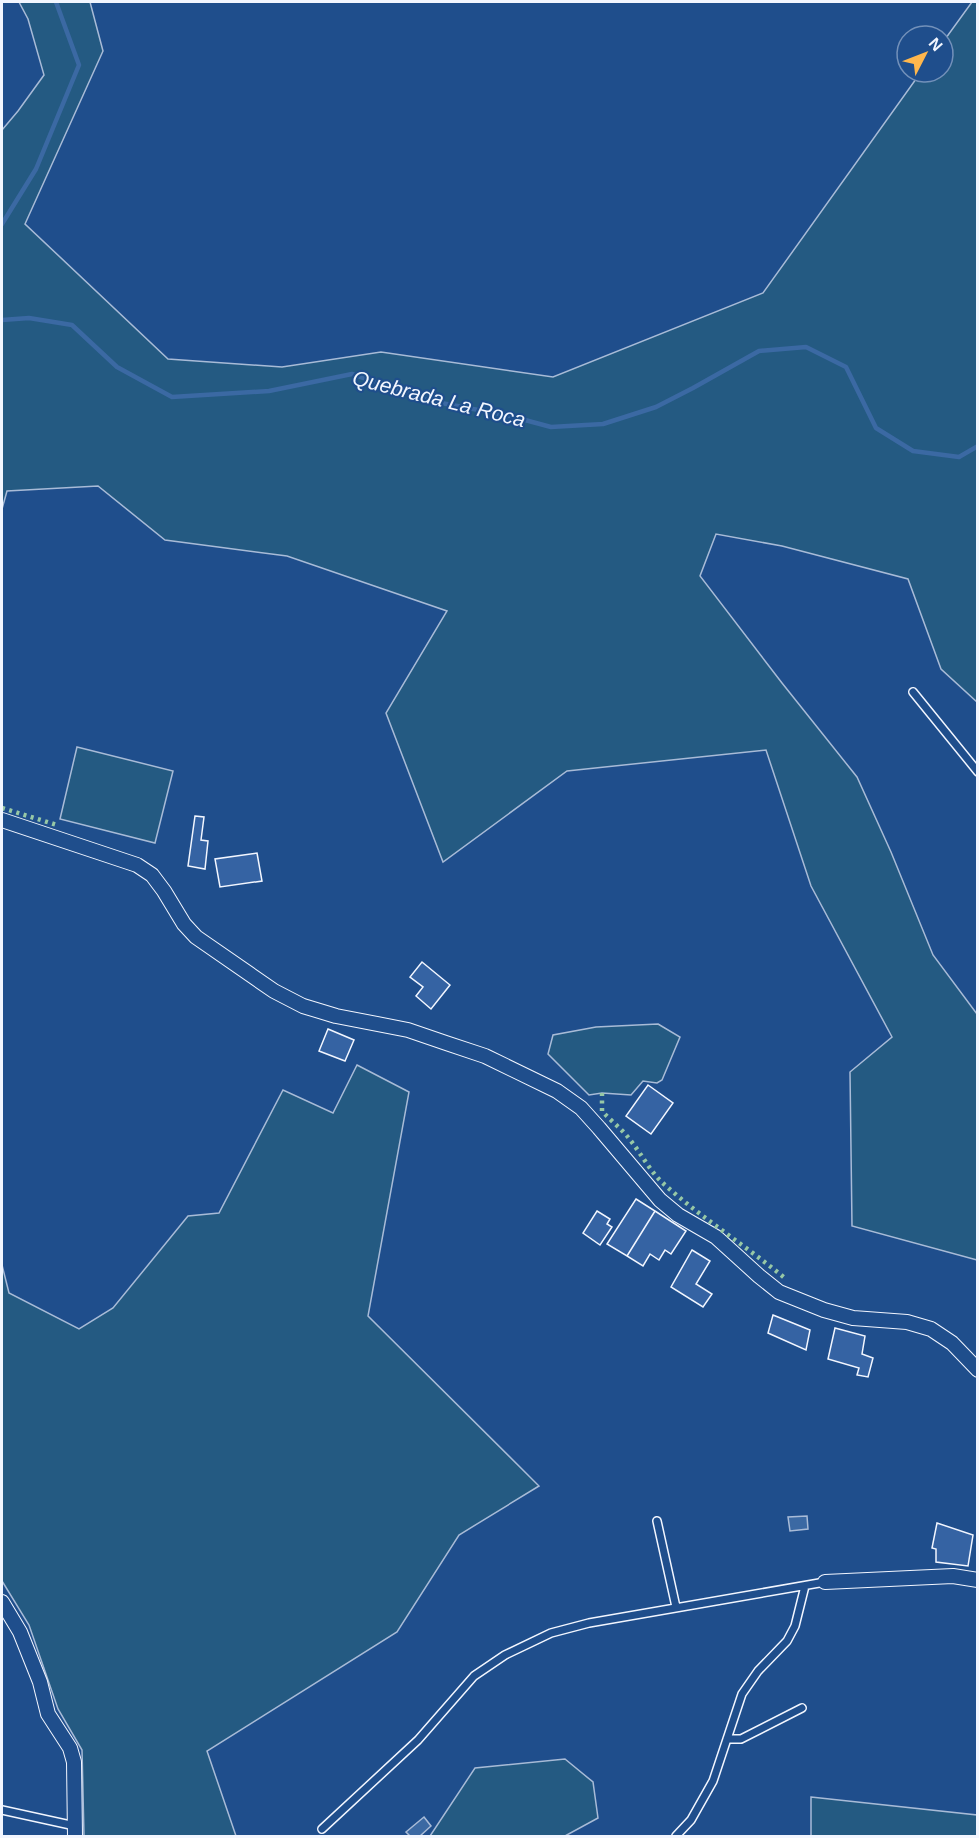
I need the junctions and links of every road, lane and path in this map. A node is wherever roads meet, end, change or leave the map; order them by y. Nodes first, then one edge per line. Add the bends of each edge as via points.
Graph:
1 (913, 692) dead end
2 (978, 772) edge
3 (2, 820) edge
4 (978, 1370) edge
5 (657, 1521) dead end
6 (978, 1580) edge
7 (825, 1582) joint
8 (805, 1586) junction
9 (2, 1602) edge
10 (676, 1607) junction
11 (802, 1708) dead end
12 (727, 1739) junction
13 (2, 1810) edge
14 (322, 1829) dead end
15 (75, 1831) edge
16 (676, 1836) edge

1 - 2 lane
3 - 4 street via 137,865 152,875 196,938 303,1006 408,1030 485,1056 557,1091 599,1128 660,1200 716,1237 779,1292 824,1311 931,1329 952,1343
5 - 10 lane
6 - 7 street via 953,1576
7 - 8 lane
8 - 10 lane
8 - 12 lane via 795,1626 742,1694
9 - 15 street via 20,1632 48,1714 70,1748 74,1762
10 - 14 lane via 551,1633 505,1656 474,1676 418,1740
11 - 12 lane via 741,1739
12 - 16 lane via 713,1781 691,1820
13 - 15 lane

